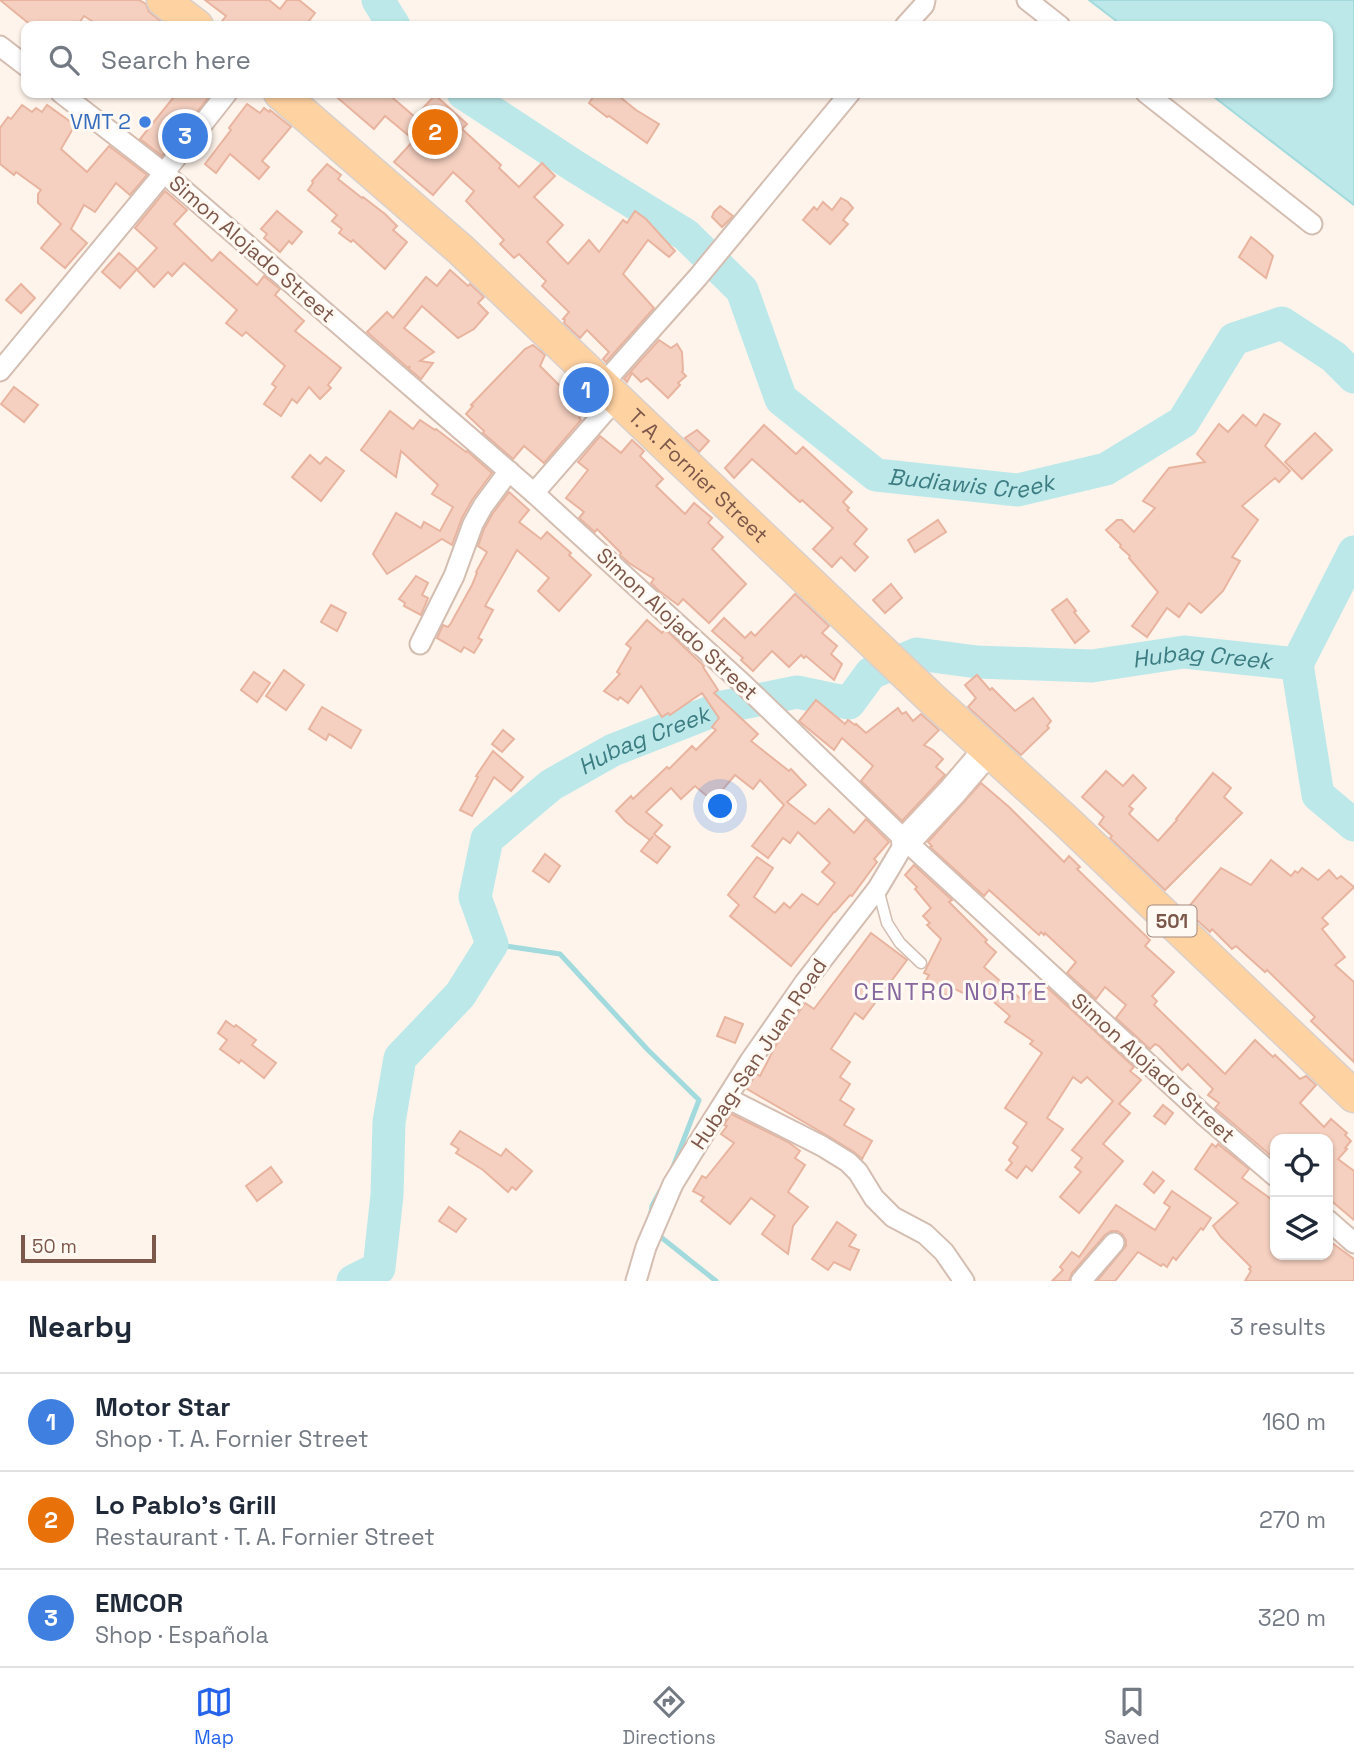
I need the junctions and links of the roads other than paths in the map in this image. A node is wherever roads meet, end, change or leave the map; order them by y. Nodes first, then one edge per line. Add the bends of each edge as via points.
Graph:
1 (163, 0) edge
2 (925, 0) edge
3 (1027, 0) edge
4 (190, 21) edge
5 (910, 21) edge
6 (1054, 21) edge
7 (0, 46) edge
8 (21, 62) edge
9 (67, 98) edge
10 (223, 98) edge
11 (286, 98) edge
12 (846, 98) edge
13 (1152, 98) edge
14 (164, 173) junction
15 (1312, 224) dead end
16 (0, 370) edge
17 (609, 392) junction
18 (509, 471) junction
19 (534, 493) junction
20 (420, 643) dead end
21 (988, 750) junction
22 (906, 841) junction
23 (878, 888) junction
24 (921, 963) dead end
25 (1354, 1096) edge
26 (727, 1098) junction
27 (1270, 1172) edge
28 (1333, 1224) edge
29 (1114, 1243) dead end
30 (1354, 1243) edge
31 (636, 1281) edge
32 (964, 1281) edge
33 (1082, 1281) edge

1 - 4 main road
2 - 5 street
3 - 6 street
7 - 8 street
9 - 14 street, Simon Alojado Street
10 - 14 street
11 - 17 main road, T. A. Fornier Street / 501 via 461,250
12 - 17 street
13 - 15 street
14 - 16 street
14 - 18 street, Simon Alojado Street
17 - 19 street
17 - 21 main road, T. A. Fornier Street / 501
18 - 19 street, Simon Alojado Street
18 - 20 street via 473,524 454,576
19 - 22 street, Simon Alojado Street
21 - 22 street
21 - 25 main road, 501
22 - 23 street, Hubag-San Juan Road
22 - 27 street, Simon Alojado Street
23 - 24 lane via 887,923
23 - 26 street, Hubag-San Juan Road via 805,982
26 - 31 street, Hubag-San Juan Road via 673,1184
26 - 32 street via 848,1162 874,1198 893,1217 925,1234
28 - 30 street
29 - 33 street

